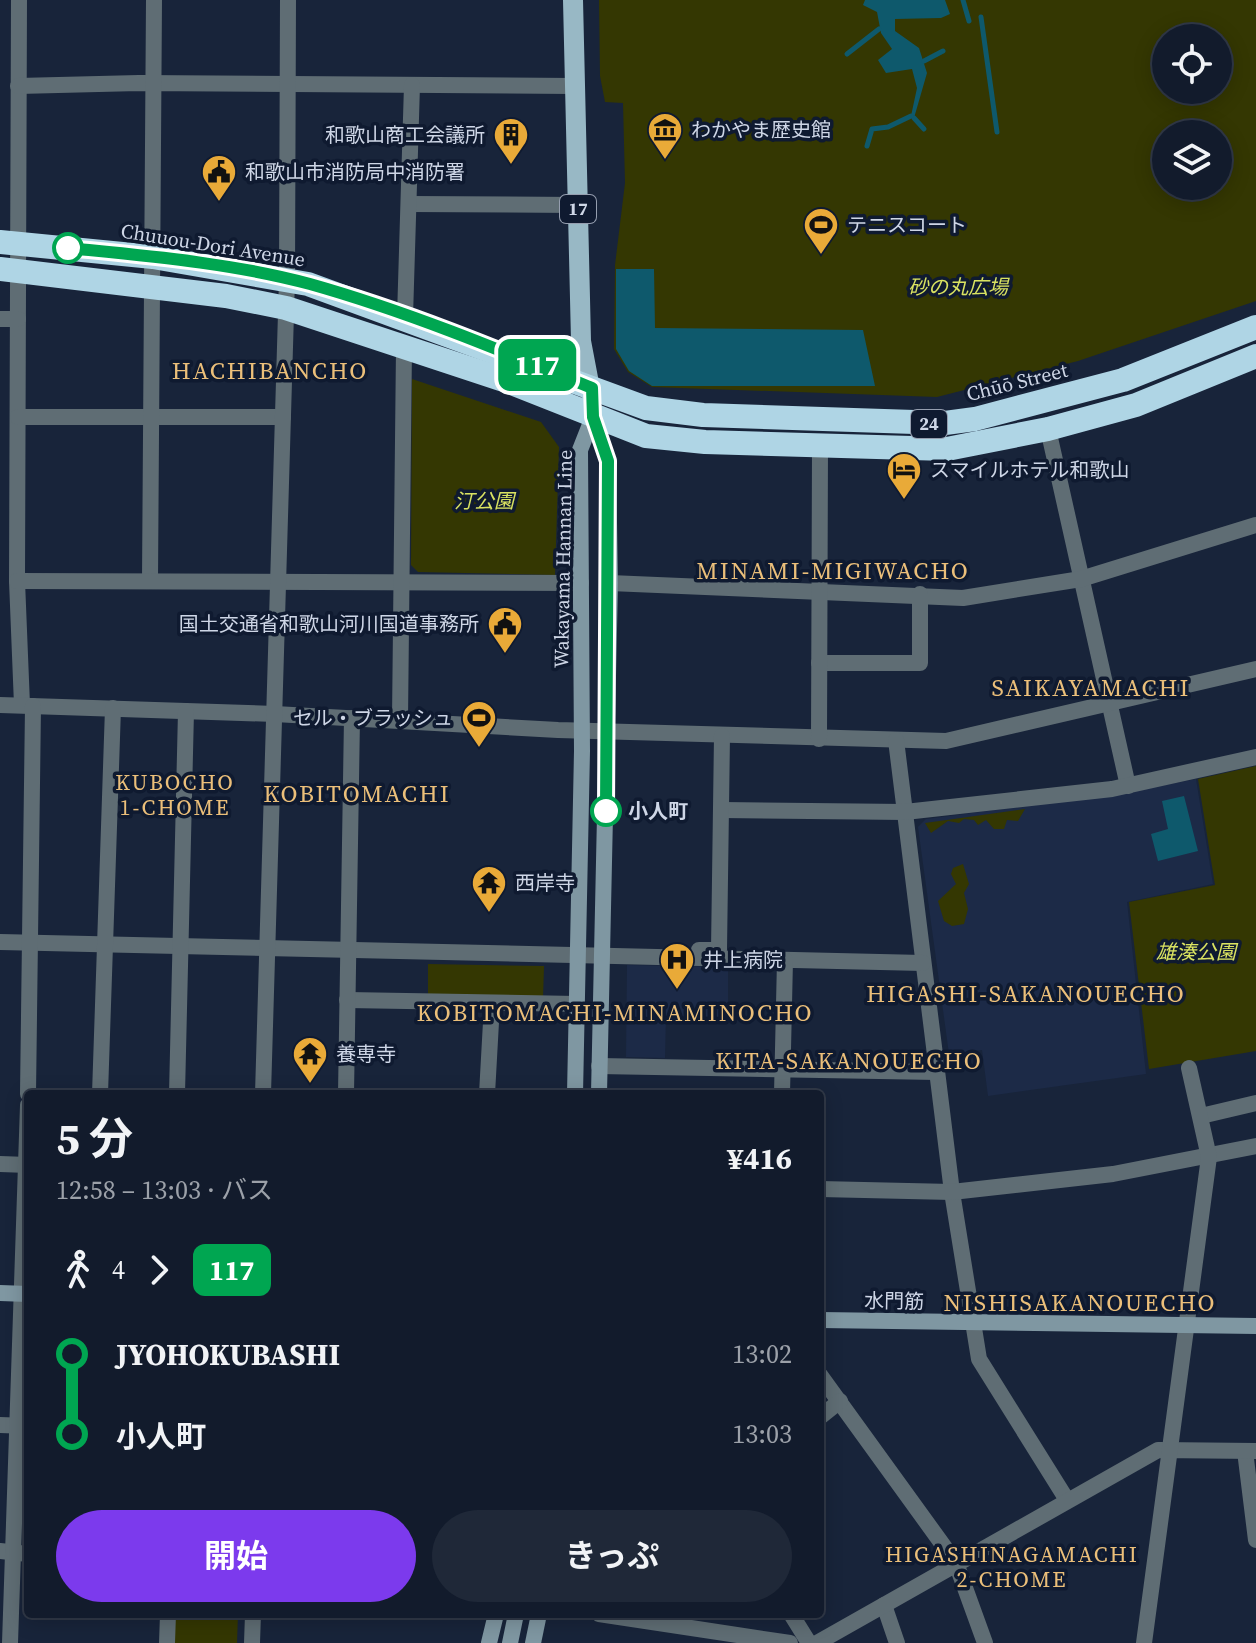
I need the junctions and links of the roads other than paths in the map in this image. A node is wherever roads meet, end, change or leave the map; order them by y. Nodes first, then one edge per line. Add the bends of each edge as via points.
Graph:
1 (19, 0) edge
2 (154, 0) edge
3 (288, 0) edge
4 (573, 0) edge
5 (154, 83) junction
6 (288, 85) junction
7 (412, 85) junction
8 (18, 86) junction
9 (574, 86) junction
10 (0, 190) edge
11 (18, 190) junction
12 (409, 204) junction
13 (577, 205) junction
14 (10, 242) edge
15 (153, 257) junction
16 (10, 270) edge
17 (287, 279) junction
18 (153, 287) junction
19 (286, 308) junction
20 (405, 317) junction
21 (0, 319) edge
22 (18, 319) junction
23 (1256, 327) edge
24 (404, 347) junction
25 (1256, 356) edge
26 (592, 388) junction
27 (152, 416) junction
28 (18, 417) junction
29 (283, 417) junction
30 (593, 417) junction
31 (1048, 429) junction
32 (820, 447) junction
33 (1256, 525) edge
34 (1081, 579) junction
35 (150, 580) junction
36 (17, 581) junction
37 (279, 582) junction
38 (403, 583) junction
39 (581, 583) junction
40 (610, 583) junction
41 (819, 592) junction
42 (920, 594) junction
43 (819, 663) junction
44 (1256, 669) edge
45 (1109, 703) junction
46 (0, 705) edge
47 (27, 705) junction
48 (113, 708) junction
49 (186, 711) junction
50 (275, 714) junction
51 (352, 718) junction
52 (400, 720) junction
53 (583, 731) junction
54 (607, 731) junction
55 (722, 736) junction
56 (819, 739) junction
57 (896, 740) junction
58 (1256, 757) edge
59 (1128, 786) junction
60 (722, 810) junction
61 (905, 812) junction
62 (0, 942) edge
63 (29, 943) junction
64 (104, 944) junction
65 (181, 946) junction
66 (267, 949) junction
67 (349, 950) junction
68 (578, 954) junction
69 (603, 954) junction
70 (660, 957) junction
71 (785, 960) junction
72 (923, 963) junction
73 (347, 1000) junction
74 (492, 1004) junction
75 (577, 1004) junction
76 (599, 1066) junction
77 (1189, 1068) dead end
78 (782, 1069) junction
79 (937, 1072) junction
80 (28, 1090) edge
81 (100, 1090) edge
82 (177, 1090) edge
83 (263, 1090) edge
84 (346, 1090) edge
85 (487, 1090) edge
86 (575, 1090) edge
87 (599, 1090) edge
88 (782, 1090) edge
89 (1256, 1103) edge
90 (1201, 1116) junction
91 (1256, 1146) edge
92 (1209, 1157) junction
93 (0, 1164) edge
94 (24, 1165) edge
95 (824, 1189) edge
96 (952, 1192) junction
97 (0, 1293) edge
98 (24, 1294) edge
99 (824, 1320) edge
100 (971, 1323) junction
101 (1187, 1325) junction
102 (1256, 1326) edge
103 (824, 1380) edge
104 (840, 1401) junction
105 (824, 1414) edge
106 (15, 1425) edge
107 (1170, 1449) junction
108 (1251, 1451) edge
109 (1067, 1500) junction
110 (1256, 1540) edge
111 (14, 1553) edge
112 (956, 1563) junction
113 (884, 1605) junction
114 (168, 1618) edge
115 (253, 1618) edge
116 (495, 1618) edge
117 (515, 1618) edge
118 (538, 1618) edge
119 (625, 1618) edge
120 (793, 1618) edge
121 (10, 1643) edge
122 (167, 1643) edge
123 (252, 1643) edge
124 (489, 1643) edge
125 (510, 1643) edge
126 (533, 1643) edge
127 (790, 1643) edge
128 (809, 1643) edge
129 (817, 1643) edge
130 (897, 1643) edge
131 (985, 1643) edge
132 (1144, 1643) edge

1 - 8 street
2 - 5 street
3 - 6 street
4 - 9 main road, 17
5 - 6 street
5 - 8 street
5 - 15 street
6 - 7 street
6 - 17 street
7 - 9 street
7 - 12 street
8 - 11 street
9 - 13 main road, 17
10 - 11 street
11 - 14 street
12 - 13 street
12 - 20 street
13 - 26 main road, 17 via 581,341
14 - 15 highway, Chuuou-Dori Avenue / 24
14 - 16 street
15 - 17 highway, Chuuou-Dori Avenue / 24
15 - 18 street
16 - 18 highway, 24
16 - 22 street
17 - 19 street
17 - 20 highway, Chuuou-Dori Avenue / 24
18 - 19 highway, 24
18 - 27 street
19 - 24 highway, 24
19 - 29 street
20 - 26 highway, Chuuou-Dori Avenue / 24
21 - 22 street
22 - 28 street
23 - 26 highway, Chūō Street / 24 via 1123,380 945,423 703,415 646,408
24 - 30 highway, 24
24 - 38 street
25 - 31 highway, 24 via 1136,405
26 - 30 main road, 17
27 - 28 street
27 - 29 street
27 - 35 street
28 - 36 street
29 - 37 street
30 - 32 highway, 24 via 646,436
30 - 39 main road, Wakayama Hannan Line via 580,450
30 - 40 main road, Wakayama Hannan Line via 608,461
31 - 32 highway, 24 via 947,449
31 - 34 street
32 - 41 street
33 - 34 street
34 - 42 street via 963,598
34 - 45 street
35 - 36 street
35 - 37 street
36 - 47 street
37 - 38 street
37 - 50 street
38 - 39 street
38 - 52 street
39 - 53 main road, Wakayama Hannan Line
40 - 41 street
40 - 54 main road, Wakayama Hannan Line
41 - 42 street
41 - 43 street
42 - 43 street via 920,663
43 - 56 street
44 - 45 street
45 - 57 street via 946,741
45 - 59 street
46 - 47 street
47 - 48 street
47 - 63 street
48 - 49 street
48 - 64 street
49 - 50 street
49 - 65 street
50 - 51 street
50 - 66 street
51 - 52 street
51 - 67 street
52 - 53 street
53 - 54 street
53 - 68 main road, Wakayama Hannan Line
54 - 55 street
54 - 69 main road, Wakayama Hannan Line
55 - 56 street
55 - 60 street
56 - 57 street
57 - 61 street
58 - 59 street
59 - 61 street
60 - 61 street
60 - 70 street via 719,950 682,950
61 - 72 street
62 - 63 street
63 - 64 street
63 - 80 street
64 - 65 street
64 - 81 street
65 - 66 street
65 - 82 street
66 - 67 street
66 - 83 street
67 - 68 street
67 - 73 street
68 - 69 street
68 - 75 main road, Wakayama Hannan Line
69 - 70 street
69 - 76 main road, Wakayama Hannan Line
70 - 71 street
71 - 72 street
71 - 78 street
72 - 79 street
73 - 74 street
73 - 84 street
74 - 75 street
74 - 85 street
75 - 86 main road, Wakayama Hannan Line
76 - 78 street
76 - 87 main road, Wakayama Hannan Line
77 - 90 street
78 - 79 street
78 - 88 street
79 - 96 street
89 - 90 street
90 - 92 street
91 - 92 street
92 - 96 street
92 - 101 street
93 - 94 street
95 - 96 street
96 - 100 street
97 - 98 main road
98 - 106 street
99 - 100 main road, 水門筋
100 - 101 main road, 水門筋
100 - 109 street via 979,1359
101 - 102 main road, 水門筋
101 - 107 street
103 - 104 street
104 - 105 street
104 - 112 street
106 - 111 street
107 - 108 street
107 - 109 street via 1158,1450
107 - 132 street
108 - 110 street
109 - 112 street
111 - 121 street
112 - 113 street
112 - 131 street
113 - 129 street
113 - 130 street
114 - 122 street
115 - 123 street
116 - 124 main road
117 - 125 main road
118 - 126 main road
119 - 127 street
120 - 128 street

